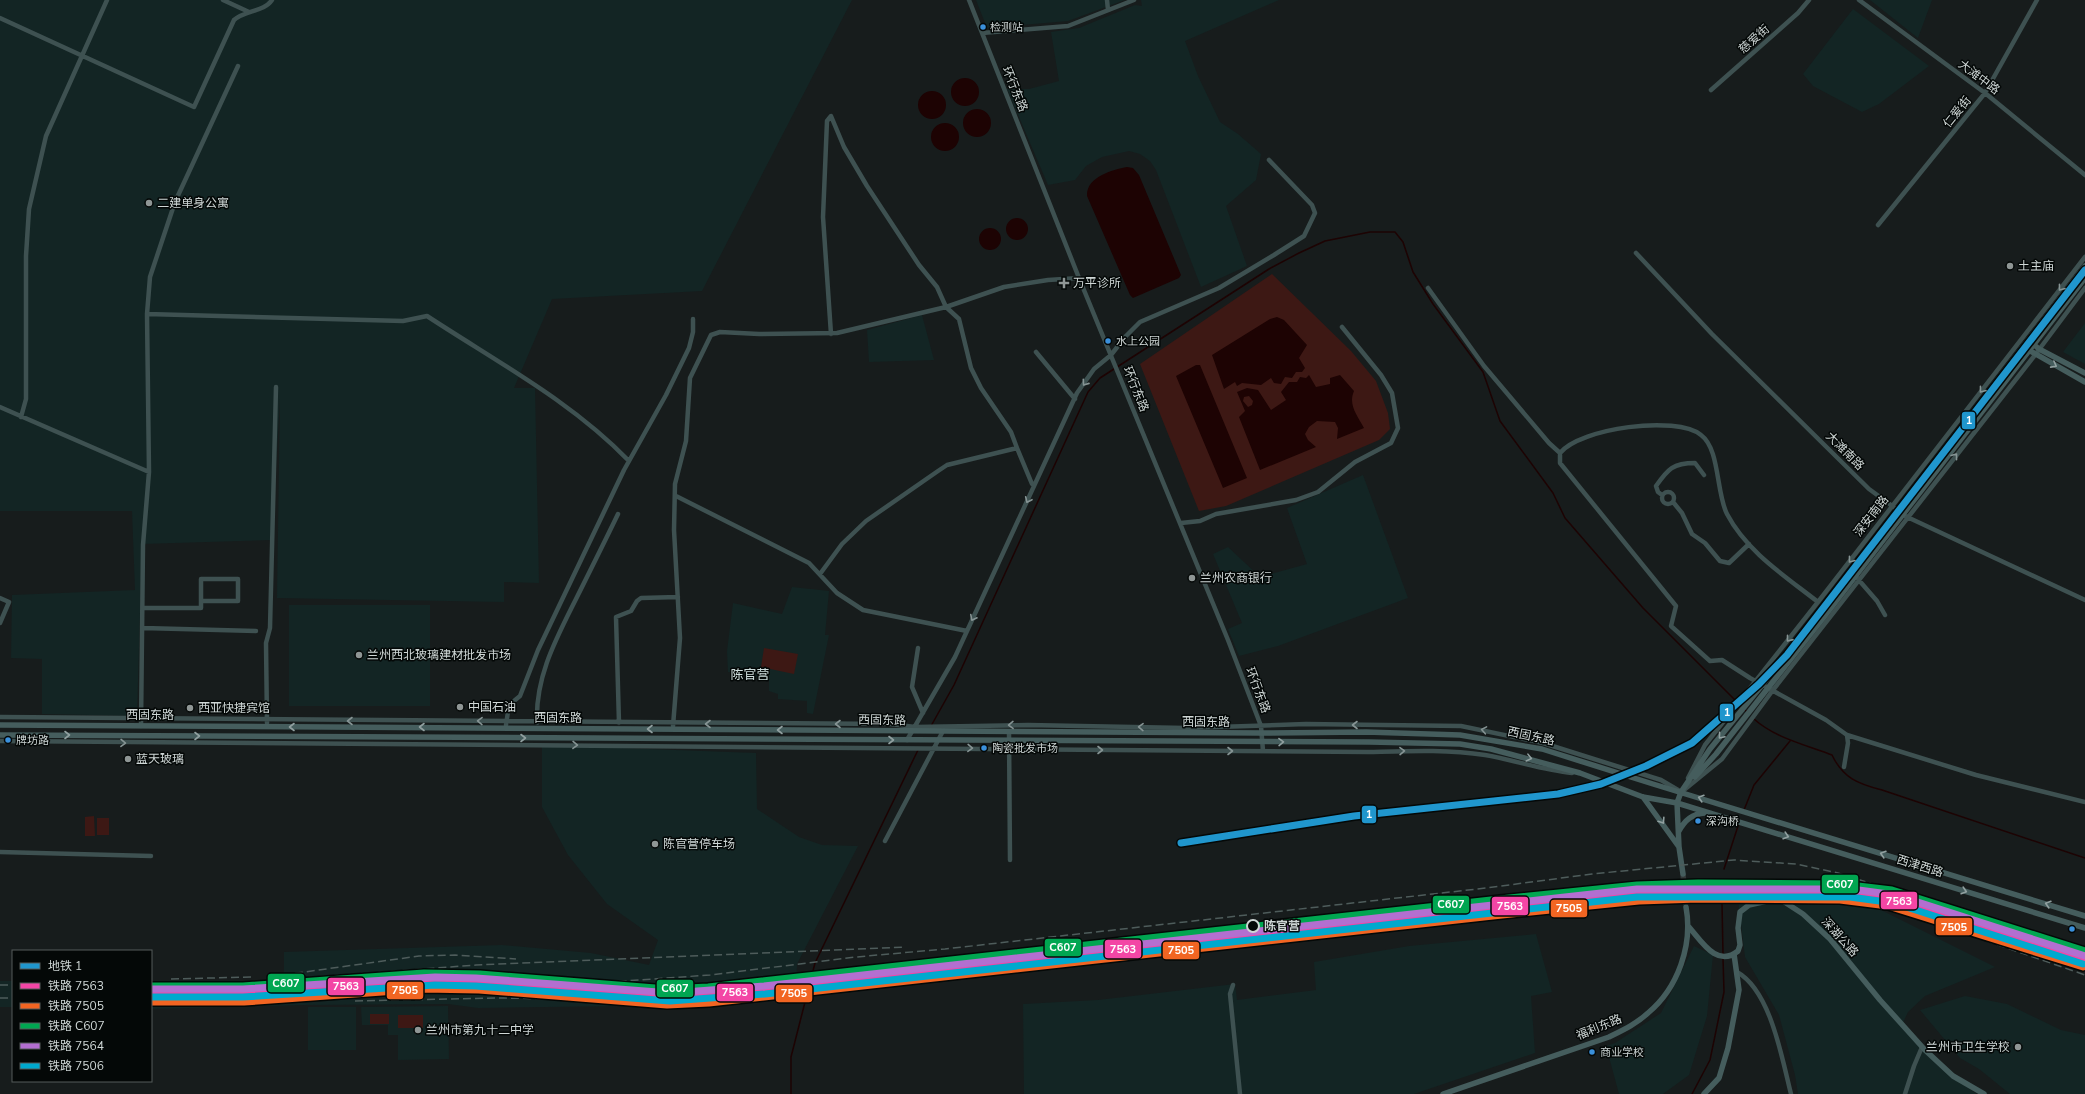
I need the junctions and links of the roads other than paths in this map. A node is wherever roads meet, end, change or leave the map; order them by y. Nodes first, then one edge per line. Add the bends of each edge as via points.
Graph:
1 (107, 0) edge
2 (223, 0) edge
3 (272, 0) edge
4 (969, 0) edge
5 (1107, 0) edge
6 (1134, 0) edge
7 (1809, 0) edge
8 (1858, 0) edge
9 (2037, 0) edge
10 (1108, 10) junction
11 (250, 12) junction
12 (0, 18) edge
13 (982, 33) junction
14 (82, 56) junction
15 (238, 66) dead end
16 (1711, 90) dead end
17 (1985, 93) junction
18 (1269, 160) dead end
19 (2085, 175) edge
20 (1878, 225) dead end
21 (1636, 253) dead end
22 (2085, 257) edge
23 (2085, 266) edge
24 (1079, 278) junction
25 (2085, 278) edge
26 (1428, 288) dead end
27 (2085, 288) edge
28 (946, 307) junction
29 (147, 314) junction
30 (692, 319) dead end
31 (1342, 327) dead end
32 (831, 334) junction
33 (2028, 340) junction
34 (2034, 345) junction
35 (2024, 347) junction
36 (2039, 350) junction
37 (2030, 351) junction
38 (1036, 352) dead end
39 (2035, 355) junction
40 (1112, 357) junction
41 (2085, 373) edge
42 (2085, 382) edge
43 (276, 387) dead end
44 (1075, 399) junction
45 (0, 407) edge
46 (22, 417) junction
47 (1017, 448) junction
48 (1560, 453) junction
49 (629, 461) junction
50 (148, 472) junction
51 (1704, 475) dead end
52 (1032, 484) dead end
53 (1662, 495) junction
54 (676, 496) junction
55 (1673, 502) junction
56 (1895, 508) junction
57 (618, 514) dead end
58 (1905, 516) junction
59 (1181, 523) junction
60 (1749, 544) junction
61 (820, 574) junction
62 (1857, 578) junction
63 (678, 597) junction
64 (0, 598) edge
65 (2085, 600) edge
66 (201, 601) junction
67 (1818, 602) junction
68 (143, 608) junction
69 (1884, 615) dead end
70 (0, 623) edge
71 (143, 628) junction
72 (256, 631) dead end
73 (967, 631) junction
74 (918, 648) dead end
75 (1756, 680) junction
76 (1768, 687) junction
77 (1754, 706) junction
78 (923, 713) junction
79 (0, 717) edge
80 (141, 718) junction
81 (537, 721) junction
82 (506, 722) junction
83 (619, 723) junction
84 (267, 724) junction
85 (0, 725) edge
86 (131, 726) junction
87 (141, 726) junction
88 (1261, 726) junction
89 (673, 727) junction
90 (505, 728) junction
91 (538, 728) junction
92 (916, 729) junction
93 (940, 730) junction
94 (1009, 732) junction
95 (1089, 732) junction
96 (1262, 734) junction
97 (0, 735) edge
98 (1847, 735) junction
99 (130, 736) junction
100 (907, 740) junction
101 (937, 740) junction
102 (0, 741) edge
103 (1009, 741) junction
104 (1089, 741) junction
105 (1263, 742) junction
106 (933, 747) junction
107 (1009, 749) junction
108 (1263, 751) junction
109 (1844, 767) dead end
110 (1580, 773) junction
111 (1681, 792) junction
112 (1642, 797) junction
113 (2085, 802) edge
114 (1677, 803) junction
115 (1707, 813) junction
116 (1753, 814) joint
117 (1749, 825) joint
118 (1679, 831) junction
119 (885, 841) dead end
120 (1679, 847) junction
121 (0, 852) edge
122 (151, 856) dead end
123 (1010, 860) dead end
124 (1683, 874) tunnel mouth
125 (1686, 907) tunnel mouth
126 (2085, 916) edge
127 (1689, 927) junction
128 (2085, 928) edge
129 (1734, 954) junction
130 (1737, 972) junction
131 (1233, 986) dead end
132 (1922, 1047) junction
133 (1240, 1094) edge
134 (1443, 1094) edge
135 (1704, 1094) edge
136 (1791, 1094) edge
137 (1905, 1094) edge
138 (1984, 1094) edge

1 - 14 street
2 - 11 street
3 - 11 street via 266,6
4 - 13 street, 环行东路
5 - 10 street
6 - 10 street
7 - 16 street, 慈爱街
8 - 17 street, 大滩中路
9 - 17 street, 仁爱街
10 - 13 street via 1068,26
11 - 14 street via 234,20 194,107
12 - 14 street
13 - 24 street, 环行东路
14 - 46 street via 46,136 29,209 26,256 26,399
15 - 29 street via 170,218 150,277
17 - 19 street, 大滩中路
17 - 20 street, 仁爱街
18 - 40 street via 1312,205 1314,213 1304,236 1219,288 1140,322 1125,337
21 - 56 street, 大滩南路 via 1712,334 1869,490
22 -> 56 street, 深安南路
23 - 33 main road, 深安南路
24 - 28 street via 1004,287
24 - 40 street, 环行东路
25 - 34 main road, 深安南路
26 - 48 street via 1484,366
27 - 36 street, 深安南路
28 - 32 street
28 - 32 street via 937,287 919,265 867,186 844,147 831,116 827,121 824,217
28 - 47 street via 959,318 971,368 981,388 1011,432
29 - 49 street via 403,321 428,316 496,358 575,412 606,437
29 - 50 street
30 - 49 street via 689,348
31 - 59 street via 1381,374 1392,393 1398,428 1391,443 1355,462 1318,492 1296,500
32 - 54 street via 720,332 711,335 690,378 686,441 675,484
33 - 34 main road
33 - 35 main road, 深安南路
34 - 36 main road
34 - 37 main road, 深安南路
35 - 37 main road
35 - 56 main road, 深安南路
36 - 39 street, 深安南路
36 - 41 main road
37 - 39 main road
37 - 58 main road, 深安南路
38 - 44 street
39 -> 42 main road
58 -> 39 street, 深安南路
40 -> 44 street via 1094,369
40 - 59 street, 环行东路
43 - 84 street via 270,628 266,643
44 -> 73 street
45 - 46 street
46 - 50 street
47 - 52 street
47 - 61 street via 947,466 938,471 866,521 842,544
48 - 60 street via 1579,441 1599,433 1630,426 1671,426 1701,434 1712,450 1723,506
48 - 75 street via 1560,463 1676,606 1672,626 1710,661 1722,660
49 - 82 street via 538,650 520,696 510,705
50 - 68 street
51 - 53 street via 1695,463 1668,469 1656,486
53 - 55 street via 1664,504
53 - 55 street via 1666,492 1671,493 1674,497
54 - 61 street via 809,563
54 - 63 street via 674,530
55 - 60 street via 1682,513 1692,534 1705,543 1720,561 1729,563
56 - 58 street, 大滩南路
56 -> 67 street, 深安南路
56 - 76 main road, 深安南路
57 - 81 street via 551,650 541,678
58 - 62 main road, 深安南路
58 - 65 street, 大滩南路
59 - 88 street, 环行东路
60 - 67 street
61 - 73 street via 844,600 863,610
62 - 69 street via 1877,601
62 - 76 main road, 深安南路
63 - 83 street via 641,598 631,610 616,617
63 - 89 street via 680,638
64 - 70 street via 9,602
66 - 66 street via 201,579 238,579 238,601
66 - 68 street via 201,608
67 -> 75 street, 深安南路
68 - 71 street
71 - 72 street
71 - 80 street
73 - 78 street
74 - 78 street via 912,687
75 - 76 street
75 - 111 street, 深安南路 via 1705,745
76 - 77 main road, 深安南路
76 - 98 street
77 - 111 main road, 深安南路 via 1716,754
77 -> 111 main road, 深安南路 via 1710,749
77 - 111 street, 深安南路 via 1722,759
78 - 92 street
79 - 80 street
80 - 84 street
80 - 87 street
81 - 82 street
81 - 83 street
81 - 91 street
82 -> 84 street
82 - 90 street
83 - 89 street
84 - 87 main road, 西固东路
90 -> 84 main road, 西固东路
85 - 86 main road, 西固东路
86 - 87 main road, 西固东路
86 - 99 main road
88 -> 93 street via 1186,728 1028,725
88 - 96 street, 环行东路
111 -> 88 street via 1661,780 1544,743 1461,726
89 -> 91 main road, 西固东路
92 -> 89 main road, 西固东路
90 - 91 main road, 西固东路
92 - 93 main road, 西固东路
92 - 100 street
93 - 94 main road, 西固东路
93 - 101 street
94 - 95 main road, 西固东路
94 - 103 street
95 - 96 main road, 西固东路
95 - 104 main road
96 - 105 street, 环行东路
96 - 111 main road, 西固东路 via 1366,732 1460,735 1542,749
97 -> 99 main road, 西固东路
98 - 109 street
98 - 113 street via 1976,775
99 -> 100 main road, 西固东路
100 - 101 main road, 西固东路
101 - 103 main road, 西固东路
101 - 106 street
102 -> 106 street
103 - 104 main road, 西固东路
103 - 107 street
104 - 105 main road, 西固东路
105 - 108 street, 环行东路
105 -> 110 main road, 西固东路 via 1460,744 1491,749
106 -> 107 street
106 - 119 street
107 -> 108 street
107 - 123 street
108 -> 110 street via 1455,752 1505,759 1549,771
110 - 112 main road, 西固东路
111 - 114 main road
116 -> 111 main road, 西固东路
112 - 114 main road, 西固东路
112 -> 120 main road
114 - 115 main road, 西固东路
114 - 118 main road
115 - 117 main road, 西固东路
115 - 118 main road via 1698,813 1690,817
126 -> 116 main road, 西津西路
117 -> 128 main road, 西津西路
118 - 120 main road
120 - 124 main road
121 - 122 street
125 - 127 main road, 福利东路
127 - 129 main road via 1716,956 1727,957
127 - 134 main road, 福利东路 via 1684,956 1675,979 1662,1000 1632,1026 1609,1037
129 - 130 main road
129 - 132 main road, 深湖公路 via 1740,946 1740,912 1749,905 1767,900 1783,901 1804,914 1830,939
130 - 135 main road via 1739,990 1728,1048 1719,1078
130 - 136 street via 1746,977 1772,1020
131 - 133 street via 1230,994
132 - 137 street
132 - 138 main road, 深湖公路 via 1953,1076

